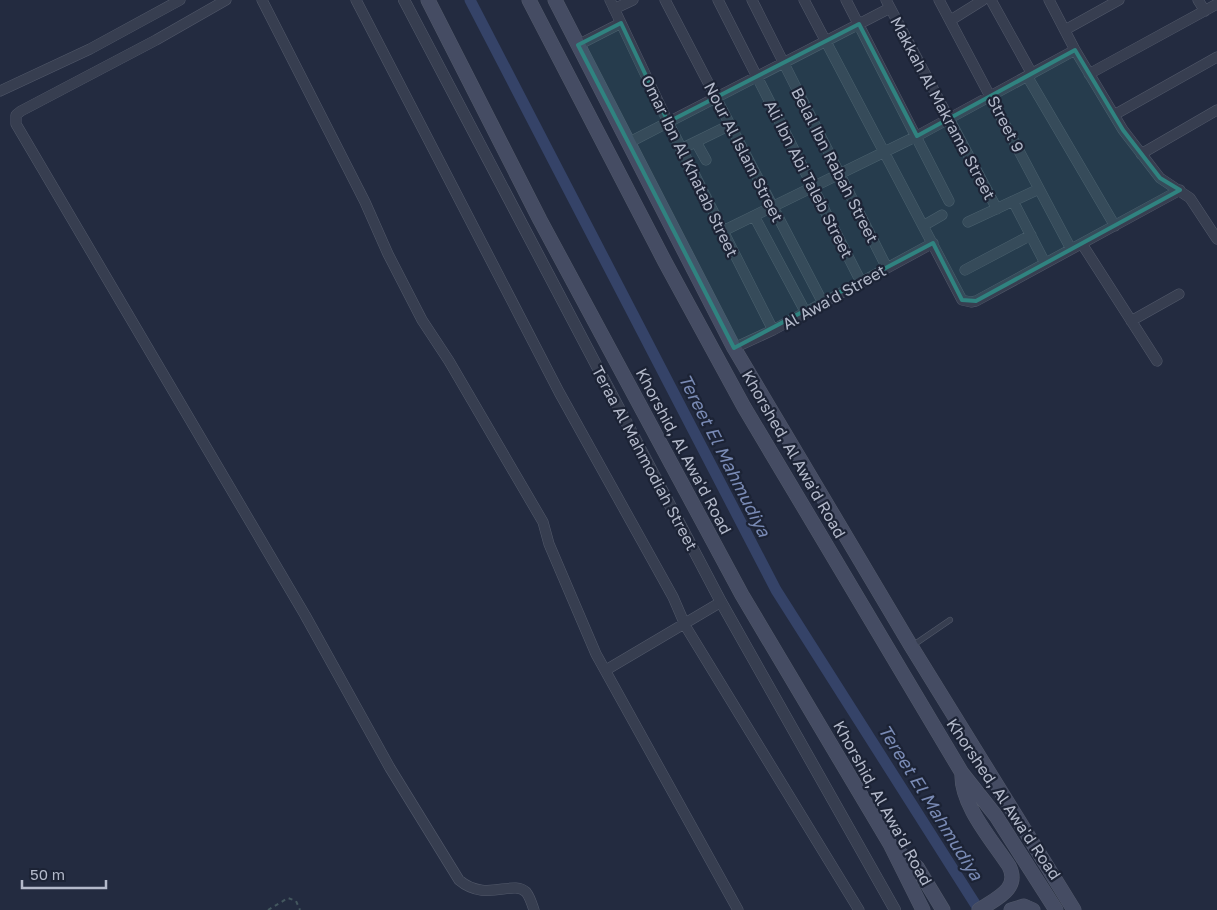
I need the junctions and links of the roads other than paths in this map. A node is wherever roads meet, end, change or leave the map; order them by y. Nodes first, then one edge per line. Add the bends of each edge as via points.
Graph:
1 (180, 0) edge
2 (226, 0) edge
3 (262, 0) edge
4 (356, 0) edge
5 (404, 0) edge
6 (428, 0) edge
7 (529, 0) edge
8 (555, 0) edge
9 (633, 0) edge
10 (665, 0) edge
11 (718, 0) edge
12 (752, 0) edge
13 (804, 0) edge
14 (846, 0) edge
15 (939, 0) edge
16 (983, 0) edge
17 (991, 0) edge
18 (1049, 0) edge
19 (1119, 0) edge
20 (1198, 0) edge
21 (888, 4) edge
22 (1217, 4) edge
23 (612, 5) edge
24 (1204, 11) junction
25 (951, 20) junction
26 (621, 24) junction
27 (858, 24) junction
28 (1065, 30) junction
29 (826, 41) junction
30 (578, 45) junction
31 (1075, 50) junction
32 (1217, 57) edge
33 (784, 62) junction
34 (1089, 74) junction
35 (1030, 75) junction
36 (756, 76) junction
37 (0, 91) edge
38 (991, 96) junction
39 (716, 98) junction
40 (1217, 110) edge
41 (1114, 115) junction
42 (949, 119) junction
43 (668, 122) junction
44 (730, 125) junction
45 (917, 136) junction
46 (628, 142) junction
47 (696, 142) junction
48 (681, 149) junction
49 (884, 152) junction
50 (1141, 154) junction
51 (706, 160) dead end
52 (840, 174) junction
53 (813, 187) junction
54 (1039, 189) junction
55 (1180, 190) junction
56 (948, 201) dead end
57 (1013, 201) junction
58 (772, 207) junction
59 (997, 209) junction
60 (942, 215) dead end
61 (754, 216) junction
62 (968, 222) dead end
63 (923, 226) junction
64 (1115, 226) junction
65 (723, 232) junction
66 (1031, 235) junction
67 (1217, 239) edge
68 (933, 243) junction
69 (1082, 244) junction
70 (1071, 249) junction
71 (1045, 263) junction
72 (887, 268) junction
73 (965, 270) dead end
74 (861, 282) junction
75 (1180, 294) dead end
76 (823, 304) junction
77 (806, 313) junction
78 (1131, 321) junction
79 (773, 330) junction
80 (734, 348) junction
81 (1157, 361) dead end
82 (722, 602) junction
83 (950, 620) dead end
84 (684, 624) junction
85 (911, 646) junction
86 (606, 670) junction
87 (962, 773) junction
88 (890, 844) junction
89 (1013, 909) edge
90 (534, 910) edge
91 (738, 910) edge
92 (859, 910) edge
93 (895, 910) edge
94 (923, 910) edge
95 (944, 910) edge
96 (979, 910) edge
97 (1033, 910) edge
98 (1056, 910) edge
99 (1074, 910) edge

1 - 37 street via 90,49
2 - 90 street via 21,111 15,118 16,124 305,615 390,768 459,880 483,892 518,888 526,893
3 - 86 street via 366,202 422,320 543,522 549,544 596,654
4 - 84 street via 559,392 673,597
5 - 82 street, Teraa Al Mahmodiah Street
6 - 88 main road, Khorshid, Al Awa'd Road via 540,220 742,595
7 - 87 main road, Khorshed, Al Awa'd Road via 660,254 744,407
8 - 30 main road, Khorshed, Al Awa'd Road
9 - 23 street
10 - 39 street, Nour Al Islam Street
11 - 36 street, Ali Ibn Abi Taleb Street
12 - 33 street, Belal Ibn Rabah Street
13 - 29 street
14 - 27 street
15 - 25 street, Street 9
16 - 25 street
17 - 35 street
18 - 28 street
19 - 28 street
20 - 24 street
21 - 27 street
21 - 42 street, Makkah Al Makrama Street
22 - 24 street
23 - 26 street, Omar Ibn Al Khatab Street
24 - 34 street
25 - 38 street, Street 9
26 - 30 street
26 - 43 street, Omar Ibn Al Khatab Street
27 - 29 street
27 - 45 street
28 - 31 street
29 - 33 street
29 - 49 street
30 - 46 main road, Khorshed, Al Awa'd Road
31 - 34 street
31 - 35 street
32 - 41 street
33 - 36 street
33 - 52 street, Belal Ibn Rabah Street
34 - 41 street
35 - 38 street
35 - 64 street
36 - 39 street
36 - 53 street, Ali Ibn Abi Taleb Street
38 - 42 street
38 - 54 street, Street 9
39 - 43 street
39 - 44 street, Nour Al Islam Street
40 - 50 street
41 - 50 street
42 - 45 street
42 - 59 street, Makkah Al Makrama Street
43 - 46 street
43 - 48 street, Omar Ibn Al Khatab Street
44 - 47 street
44 - 58 street, Nour Al Islam Street
45 - 49 street
45 - 56 street
46 - 80 main road, Khorshed, Al Awa'd Road
47 - 48 street
47 - 51 street
48 - 65 street, Omar Ibn Al Khatab Street
49 - 52 street
49 - 63 street
50 - 55 street via 1160,178
52 - 53 street
52 - 72 street, Belal Ibn Rabah Street
53 - 58 street
53 - 74 street, Ali Ibn Abi Taleb Street
54 - 57 street
54 - 70 street, Street 9
55 - 64 street
55 - 67 street via 1190,198
57 - 59 street
57 - 66 street
58 - 61 street
58 - 76 street, Nour Al Islam Street
59 - 62 street
60 - 63 street
61 - 65 street
61 - 77 street
63 - 68 street
64 - 69 street
65 - 79 street, Omar Ibn Al Khatab Street
66 - 71 street
66 - 73 street
68 - 71 street via 962,300 966,302 976,301
68 - 72 street, Al Awa'd Street
69 - 70 street
69 - 78 street
70 - 71 street
72 - 74 street, Al Awa'd Street
74 - 76 street, Al Awa'd Street
75 - 78 street
76 - 77 street, Al Awa'd Street
77 - 79 street, Al Awa'd Street
78 - 81 street
79 - 80 street, Al Awa'd Street
80 - 85 main road, Khorshed, Al Awa'd Road
82 - 84 street
82 - 93 street, Teraa Al Mahmodiah Street
83 - 85 lane
84 - 86 street
84 - 92 street
85 - 99 main road, Khorshed, Al Awa'd Road
86 - 91 street
87 - 96 main road via 962,788 967,802 1012,870 1008,891
87 - 98 main road, Khorshed, Al Awa'd Road via 996,816
88 - 94 main road, Khorshid, Al Awa'd Road
88 - 95 main road via 917,867
89 - 97 main road via 1024,906

